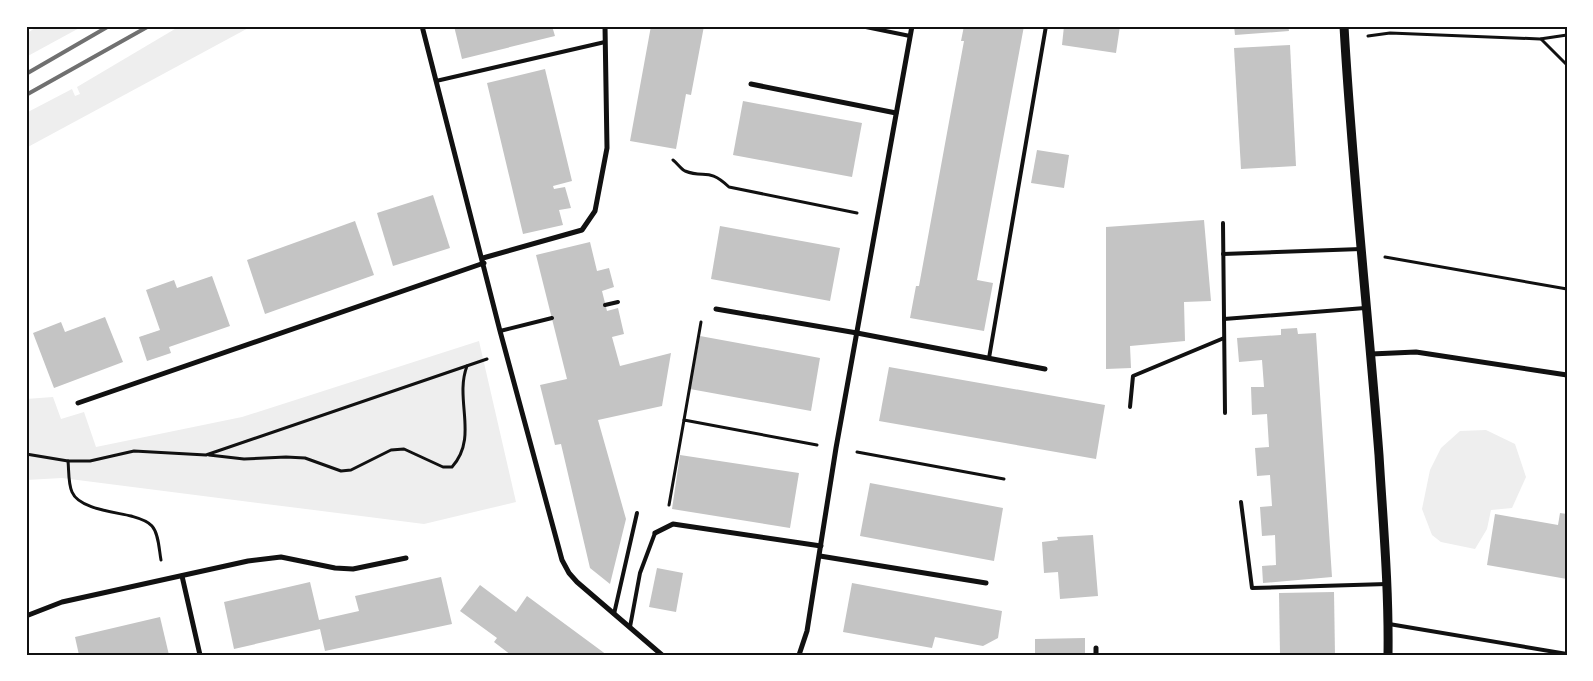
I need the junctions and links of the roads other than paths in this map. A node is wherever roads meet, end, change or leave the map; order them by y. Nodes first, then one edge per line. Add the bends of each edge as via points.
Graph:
1 (422, 26) edge
2 (605, 26) edge
3 (861, 26) edge
4 (912, 26) edge
5 (1046, 26) edge
6 (1344, 26) edge
7 (910, 36) junction
8 (605, 42) junction
9 (436, 81) junction
10 (751, 84) dead end
11 (896, 113) junction
12 (1223, 223) dead end
13 (1362, 251) junction
14 (1223, 254) junction
15 (483, 260) junction
16 (618, 302) dead end
17 (605, 305) dead end
18 (716, 308) road end
19 (1367, 308) junction
20 (552, 318) dead end
21 (1224, 319) junction
22 (500, 331) junction
23 (857, 333) junction
24 (1224, 338) junction
25 (1372, 354) junction
26 (989, 358) junction
27 (1045, 369) dead end
28 (1567, 375) edge
29 (78, 403) dead end
30 (1130, 407) dead end
31 (1225, 413) dead end
32 (1242, 502) dead end
33 (636, 513) dead end
34 (655, 533) joint
35 (821, 546) junction
36 (820, 556) junction
37 (406, 558) dead end
38 (182, 576) junction
39 (986, 583) dead end
40 (1387, 584) junction
41 (614, 614) junction
42 (26, 616) edge
43 (1389, 624) junction
44 (630, 627) junction
45 (1096, 648) dead end
46 (1553, 653) edge
47 (1567, 654) edge
48 (200, 655) edge
49 (662, 655) edge
50 (799, 655) edge
51 (1096, 655) edge
52 (1388, 655) edge

1 - 9 street
2 - 8 street
3 - 7 lane
4 - 7 street
5 - 26 lane
6 - 13 street
7 - 11 street
8 - 9 lane
8 - 15 street via 607,148 595,211 582,230
9 - 15 street
10 - 11 street
11 - 23 street
12 - 14 lane
13 - 14 lane
13 - 19 street
14 - 21 lane
15 - 22 street
15 - 29 street
16 - 17 lane
18 - 23 street
19 - 21 lane
19 - 25 street
20 - 22 lane
21 - 24 lane
22 - 41 street via 562,560 568,574
23 - 26 street
23 - 35 street
24 - 30 lane via 1133,376
24 - 31 lane
25 - 28 street via 1416,352
25 - 40 street
26 - 27 street
32 - 40 lane via 1252,588
33 - 41 lane
34 - 35 street via 673,524
34 - 44 lane via 640,574
35 - 36 street
36 - 39 street
36 - 50 street via 807,631
37 - 38 street via 353,569 281,558 248,561
38 - 42 street via 62,602
38 - 48 street
40 - 43 street
41 - 44 street
43 - 46 lane
43 - 52 street
44 - 49 street
45 - 51 street
46 - 47 lane

